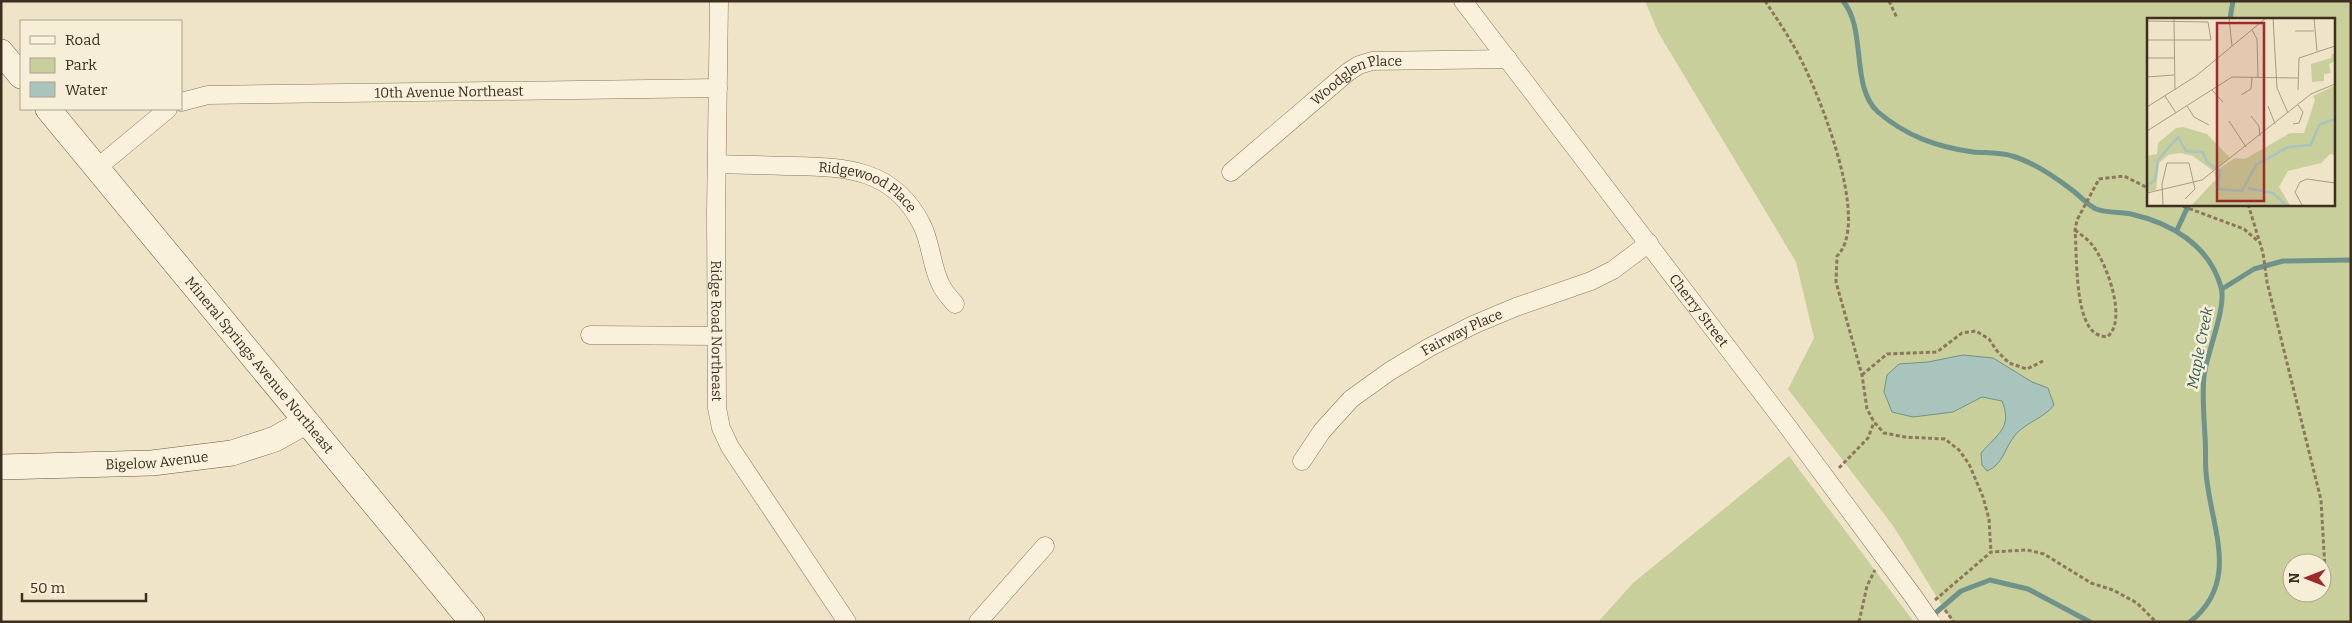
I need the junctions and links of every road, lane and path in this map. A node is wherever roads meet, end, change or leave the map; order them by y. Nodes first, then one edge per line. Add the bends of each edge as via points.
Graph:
1 (720, 1) edge
2 (1463, 1) edge
3 (1765, 1) edge
4 (1889, 1) edge
5 (1897, 18) dead end
6 (1, 52) edge
7 (1508, 59) junction
8 (20, 75) edge
9 (718, 88) junction
10 (182, 102) edge
11 (49, 110) edge
12 (167, 110) edge
13 (717, 164) junction
14 (97, 168) junction
15 (1232, 172) dead end
16 (2147, 188) edge
17 (2180, 205) edge
18 (2248, 205) edge
19 (2075, 230) junction
20 (2259, 242) junction
21 (1649, 243) junction
22 (955, 304) dead end
23 (590, 335) dead end
24 (716, 336) junction
25 (2043, 361) dead end
26 (1862, 374) junction
27 (305, 422) junction
28 (1874, 422) junction
29 (1302, 461) dead end
30 (1, 467) edge
31 (1826, 480) junction
32 (1045, 546) dead end
33 (1992, 552) junction
34 (2324, 553) edge
35 (1884, 560) junction
36 (1931, 603) dead end
37 (472, 622) edge
38 (847, 622) edge
39 (978, 622) edge
40 (1859, 622) edge
41 (1931, 622) edge
42 (2156, 622) edge

1 - 9 street, Ridge Road Northeast
2 - 7 street, Cherry Street
3 - 26 path via 1806,70 1836,149 1846,189 1848,228 1842,252 1837,256 1836,282
4 - 5 path
6 - 8 main road
7 - 15 street, Woodglen Place via 1372,61 1359,65
7 - 21 street, Cherry Street
9 - 10 street, 10th Avenue Northeast via 208,95
9 - 13 street, Ridge Road Northeast
11 - 14 main road, Mineral Springs Avenue Northeast
12 - 14 street
13 - 22 street, Ridgewood Place via 840,167 878,179 896,191 922,225 940,285
13 - 24 street, Ridge Road Northeast
14 - 27 main road, Mineral Springs Avenue Northeast
16 - 19 path via 2124,176 2099,178 2081,211
17 - 20 path via 2244,229
18 - 20 path
19 - 19 path via 2081,306 2090,328 2098,336 2107,337 2113,333 2116,320 2110,278 2092,244
20 - 34 path via 2321,500
21 - 29 street, Fairway Place via 1613,270 1473,326 1390,371 1351,399 1322,431
21 - 31 street, Cherry Street
23 - 24 street
24 - 38 street, Ridge Road Northeast via 717,408 721,428 730,447
25 - 26 path via 2027,369 2009,363 1989,339 1976,331 1962,333 1937,352 1887,354
26 - 28 path via 1867,408
27 - 30 main road, Bigelow Avenue via 275,439 232,453 152,463
27 - 37 main road, Mineral Springs Avenue Northeast
28 - 31 path via 1868,438
28 - 33 path via 1884,433 1945,439 1960,450 1983,497
31 - 35 street, Cherry Street
32 - 39 street
33 - 36 path
33 - 42 path via 2027,550 2044,554 2091,583 2137,603
35 - 40 path via 1873,572 1867,586
35 - 41 street, Cherry Street, bridge

